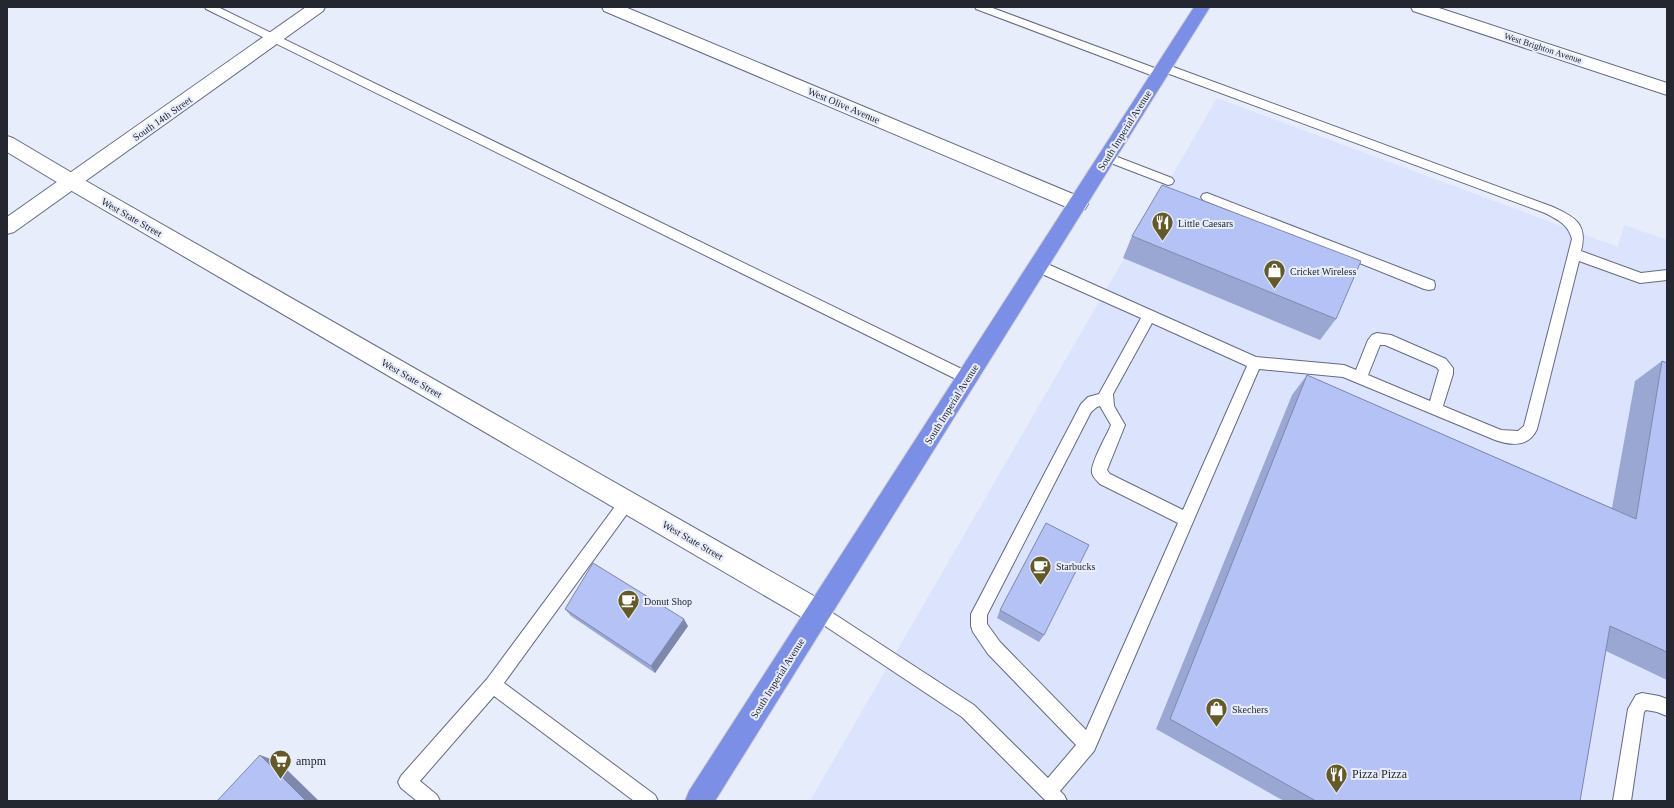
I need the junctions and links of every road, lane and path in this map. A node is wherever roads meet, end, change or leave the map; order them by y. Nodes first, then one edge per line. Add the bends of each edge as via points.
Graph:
1 (210, 7) edge
2 (317, 7) edge
3 (610, 7) edge
4 (980, 7) edge
5 (1202, 7) edge
6 (1419, 7) edge
7 (274, 38) junction
8 (1162, 71) junction
9 (1667, 89) edge
10 (7, 143) edge
11 (1107, 157) junction
12 (1168, 181) dead end
13 (72, 182) junction
14 (1207, 197) dead end
15 (1078, 204) junction
16 (7, 228) edge
17 (1575, 254) junction
18 (1038, 266) junction
19 (1667, 276) edge
20 (1429, 285) dead end
21 (1149, 316) junction
22 (1255, 363) junction
23 (1360, 377) junction
24 (967, 378) junction
25 (1104, 400) junction
26 (1435, 408) junction
27 (627, 502) junction
28 (1187, 520) junction
29 (819, 612) junction
30 (493, 685) junction
31 (1667, 708) edge
32 (1088, 745) junction
33 (1053, 796) edge
34 (430, 801) edge
35 (649, 801) edge
36 (699, 801) edge
37 (1622, 801) edge

1 - 7 lane
2 - 7 street, South 14th Street
3 - 15 street, West Olive Avenue
4 - 8 lane
5 - 8 highway, South Imperial Avenue
6 - 9 street, West Brighton Avenue
7 - 13 street, South 14th Street
7 - 24 lane
8 - 11 highway, South Imperial Avenue
8 - 17 lane via 1549,210 1576,227 1578,239
10 - 13 street, West State Street
11 - 12 lane
11 - 15 highway, South Imperial Avenue
13 - 16 street, South 14th Street
13 - 27 street, West State Street
14 - 20 lane
15 - 18 highway, South Imperial Avenue
17 - 19 lane via 1640,278 1647,279 1662,274
17 - 26 lane via 1530,429 1521,438 1500,436
18 - 21 lane
18 - 24 highway, South Imperial Avenue
21 - 22 lane
21 - 25 lane
22 - 23 lane via 1335,370
22 - 28 lane
23 - 26 lane
23 - 26 lane via 1373,344 1377,339 1386,339 1441,363 1446,368
24 - 29 highway, South Imperial Avenue
25 - 28 lane via 1118,425 1099,472 1105,479
25 - 32 lane via 1093,401 1086,408 979,614 979,626 994,648
27 - 29 street, West State Street
27 - 30 lane
28 - 32 lane
29 - 33 lane via 968,711
29 - 36 highway, South Imperial Avenue
30 - 34 lane via 407,782
30 - 35 lane
31 - 37 lane via 1642,701 1636,709
32 - 33 lane

